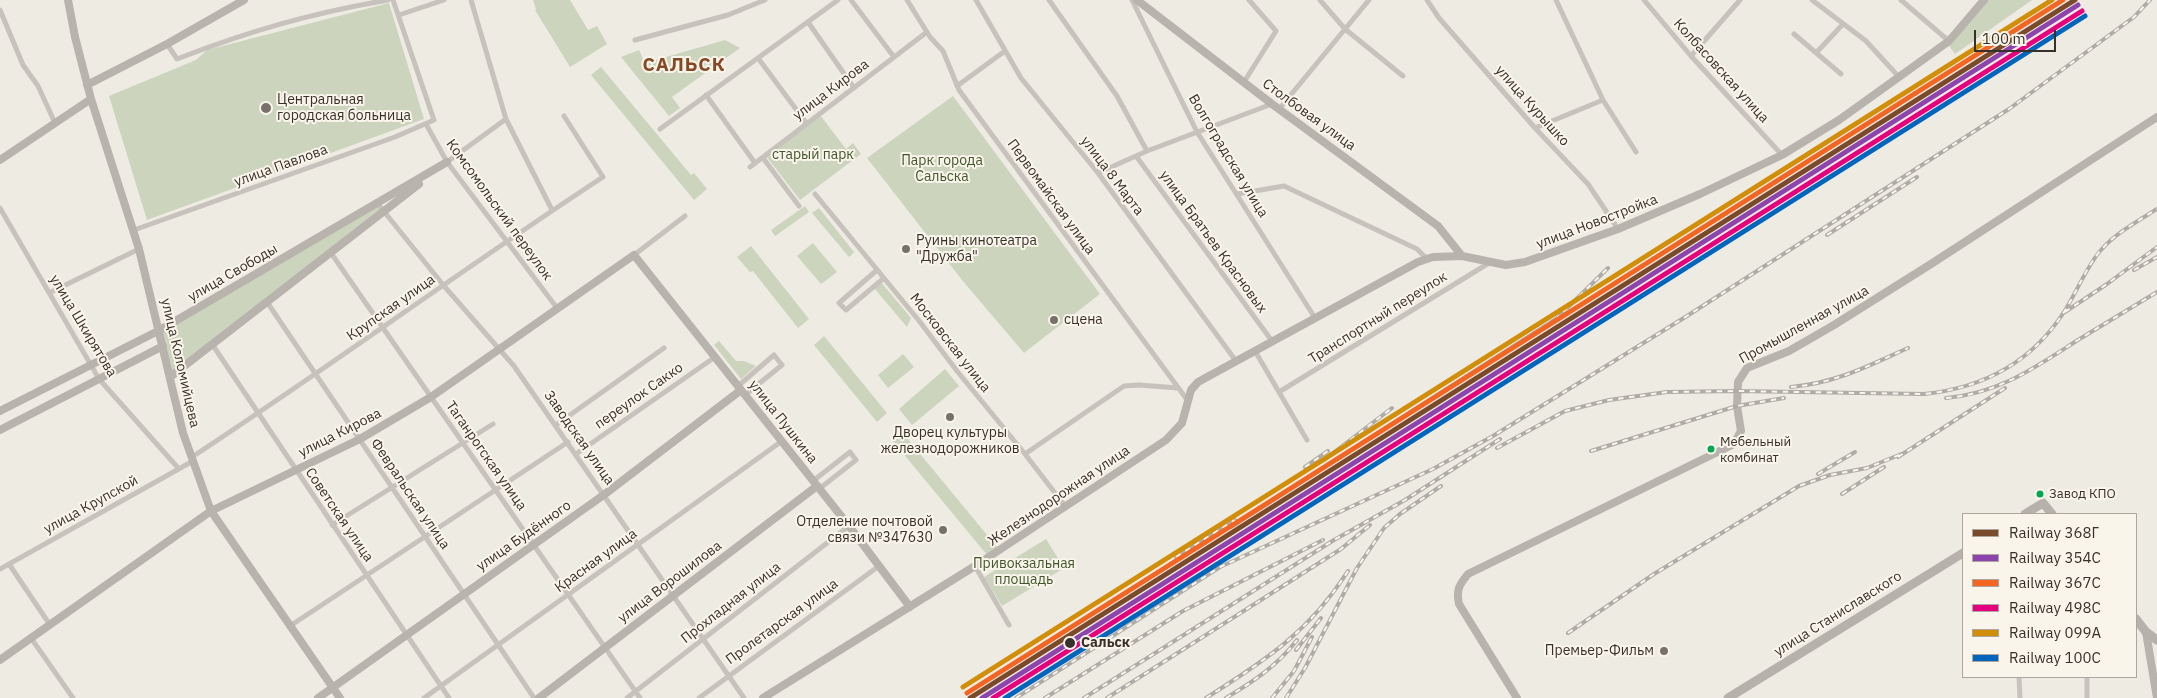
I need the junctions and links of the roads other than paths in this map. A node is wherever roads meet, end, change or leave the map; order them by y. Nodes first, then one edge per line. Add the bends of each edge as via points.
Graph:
1 (68, 0) edge
2 (244, 0) edge
3 (388, 0) edge
4 (393, 0) edge
5 (444, 0) edge
6 (471, 0) edge
7 (765, 0) edge
8 (838, 0) edge
9 (851, 0) edge
10 (907, 0) edge
11 (976, 0) edge
12 (1049, 0) edge
13 (1132, 0) edge
14 (1137, 0) edge
15 (1249, 0) edge
16 (1320, 0) edge
17 (1369, 0) edge
18 (1427, 0) edge
19 (1556, 0) edge
20 (1644, 0) edge
21 (1740, 0) edge
22 (1812, 0) edge
23 (1901, 0) edge
24 (1984, 0) edge
25 (0, 10) edge
26 (399, 15) junction
27 (808, 22) junction
28 (1843, 24) junction
29 (1345, 29) junction
30 (927, 32) junction
31 (1794, 34) dead end
32 (635, 40) dead end
33 (1948, 41) junction
34 (167, 44) junction
35 (1005, 51) junction
36 (1816, 53) junction
37 (1691, 56) junction
38 (894, 57) junction
39 (758, 58) junction
40 (1841, 74) dead end
41 (1403, 76) dead end
42 (1899, 77) junction
43 (1244, 82) junction
44 (87, 85) junction
45 (957, 86) junction
46 (854, 88) junction
47 (706, 95) junction
48 (90, 99) junction
49 (1603, 100) junction
50 (1272, 104) junction
51 (1280, 108) junction
52 (564, 116) dead end
53 (2157, 117) edge
54 (506, 119) junction
55 (55, 123) junction
56 (426, 124) junction
57 (807, 124) junction
58 (1535, 128) junction
59 (660, 129) dead end
60 (1198, 132) junction
61 (1147, 151) junction
62 (1636, 152) dead end
63 (1136, 156) junction
64 (1782, 156) junction
65 (763, 158) junction
66 (0, 160) edge
67 (447, 162) junction
68 (755, 163) junction
69 (750, 167) dead end
70 (1098, 174) junction
71 (815, 194) dead end
72 (1237, 194) junction
73 (378, 204) junction
74 (800, 206) dead end
75 (0, 208) edge
76 (552, 210) junction
77 (384, 212) junction
78 (685, 216) dead end
79 (1618, 229) junction
80 (134, 230) junction
81 (506, 241) junction
82 (139, 249) junction
83 (331, 252) junction
84 (634, 255) junction
85 (1462, 256) junction
86 (1426, 259) junction
87 (1489, 262) junction
88 (877, 270) junction
89 (884, 278) junction
90 (444, 286) junction
91 (49, 292) junction
92 (267, 302) junction
93 (557, 308) junction
94 (1315, 318) junction
95 (383, 328) junction
96 (160, 330) junction
97 (1272, 341) junction
98 (212, 344) junction
99 (163, 346) junction
100 (664, 348) dead end
101 (499, 350) junction
102 (1255, 350) junction
103 (715, 357) junction
104 (1236, 361) junction
105 (90, 364) junction
106 (316, 374) junction
107 (170, 377) junction
108 (99, 379) junction
109 (1178, 388) junction
110 (741, 390) junction
111 (1191, 390) joint
112 (1279, 392) junction
113 (432, 397) junction
114 (1188, 401) junction
115 (0, 411) edge
116 (259, 414) junction
117 (493, 424) dead end
118 (556, 426) junction
119 (0, 430) edge
120 (360, 439) junction
121 (1307, 440) dead end
122 (463, 442) junction
123 (568, 442) junction
124 (782, 442) junction
125 (576, 454) junction
126 (1025, 454) junction
127 (193, 459) junction
128 (179, 469) junction
129 (295, 470) junction
130 (817, 485) junction
131 (392, 487) junction
132 (496, 490) junction
133 (605, 494) junction
134 (1065, 506) junction
135 (211, 511) junction
136 (2027, 513) edge
137 (2051, 513) edge
138 (332, 525) junction
139 (849, 526) junction
140 (425, 537) junction
141 (638, 544) junction
142 (534, 545) junction
143 (1962, 554) edge
144 (9, 564) junction
145 (879, 566) junction
146 (975, 566) junction
147 (0, 569) edge
148 (366, 576) junction
149 (464, 594) junction
150 (568, 594) junction
151 (674, 596) junction
152 (910, 607) junction
153 (2137, 620) edge
154 (50, 625) junction
155 (1009, 625) dead end
156 (290, 626) junction
157 (2146, 632) junction
158 (406, 635) junction
159 (31, 638) junction
160 (704, 639) junction
161 (2157, 640) edge
162 (498, 645) junction
163 (605, 648) junction
164 (0, 660) edge
165 (729, 675) junction
166 (2019, 678) edge
167 (2087, 678) edge
168 (441, 686) junction
169 (333, 688) junction
170 (636, 692) junction
171 (72, 698) edge
172 (318, 698) edge
173 (340, 698) edge
174 (424, 698) edge
175 (449, 698) edge
176 (534, 698) edge
177 (538, 698) edge
178 (627, 698) edge
179 (640, 698) edge
180 (699, 698) edge
181 (744, 698) edge
182 (764, 698) edge
183 (1517, 698) edge
184 (1728, 698) edge
185 (2020, 698) edge
186 (2087, 698) edge
187 (2157, 698) edge

1 - 44 main road, улица Коломийцева
2 - 34 main road
3 - 34 street via 283,22 176,59
4 - 26 street
5 - 26 street
6 - 54 street
7 - 32 street via 728,15
8 - 27 street
9 - 38 street
10 - 30 street, Первомайская улица
11 - 35 street, улица 8 Марта
12 - 61 street via 1117,96
13 - 60 street, Волгоградская улица
14 - 43 main road, Столбовая улица
15 - 43 street via 1276,31
16 - 29 street
17 - 29 street
18 - 58 street, улица Курышко
19 - 49 street
20 - 37 street, Колбасовская улица
21 - 37 street
22 - 28 street
23 - 33 street
24 - 33 main road, улица Новостройка
25 - 55 street via 23,65 38,86
26 - 56 street, улица Павлова via 434,120
27 - 39 street
27 - 46 street
28 - 36 street
28 - 42 street via 1866,41
29 - 41 street
29 - 51 street
30 - 38 street, улица Кирова
30 - 45 street, Первомайская улица via 943,51
31 - 36 street
33 - 42 main road, улица Новостройка
34 - 44 main road
35 - 45 street
35 - 70 street, улица 8 Марта via 1021,78
36 - 40 street
37 - 64 street, Колбасовская улица
38 - 46 street, улица Кирова
39 - 47 street
39 - 57 street
42 - 64 main road, улица Новостройка
43 - 50 main road, Столбовая улица
44 - 48 main road, улица Коломийцева
45 - 109 street, Первомайская улица
46 - 57 street, улица Кирова
47 - 59 street
47 - 68 street
48 - 55 main road
48 - 80 main road, улица Коломийцева
49 - 58 street
49 - 62 street
50 - 51 main road, Столбовая улица
50 - 60 street
51 - 85 main road, Столбовая улица via 1438,226
52 - 76 street, Крупская улица via 602,177
53 - 183 main road, Промышленная улица via 1834,325 1789,351 1747,368 1738,382 1741,431 1734,444 1468,574 1456,592 1459,604
54 - 67 street, улица Свободы
54 - 76 street
55 - 66 main road
56 - 67 street, Комсомольский переулок
56 - 80 street, улица Павлова
57 - 65 street, улица Кирова
58 - 79 street, улица Курышко via 1588,184
60 - 61 street
60 - 72 street, Волгоградская улица
61 - 63 street
63 - 70 street
63 - 97 street, улица Братьев Красновых
64 - 79 main road, улица Новостройка
65 - 68 street, улица Кирова
65 - 74 street
67 - 73 main road, улица Свободы
67 - 77 main road, улица Свободы
67 - 81 street, Комсомольский переулок
68 - 69 street, улица Кирова
70 - 104 street, улица 8 Марта
71 - 88 street, Московская улица
72 - 86 street via 1284,186 1418,249
72 - 94 street, Волгоградская улица
73 - 77 street, Заводская улица
73 - 96 main road, улица Свободы
75 - 91 street, улица Шкирятова
76 - 81 street, Крупская улица
77 - 83 main road, улица Свободы
77 - 90 street, Заводская улица
78 - 84 street, улица Кирова
79 - 87 main road, улица Новостройка via 1526,262 1506,265
80 - 82 main road, улица Коломийцева
81 - 90 street, Крупская улица
81 - 93 street, Комсомольский переулок
82 - 91 street
82 - 96 main road, улица Коломийцева
83 - 92 main road, улица Свободы
83 - 95 street, Таганрогская улица
84 - 93 main road, улица Кирова
84 - 103 main road, улица Пушкина
85 - 86 main road, улица Новостройка
85 - 87 main road, улица Новостройка
86 - 94 main road, улица Новостройка
87 - 112 street, Транспортный переулок
88 - 89 street, Московская улица
88 - 89 street via 839,302 846,310
89 - 126 street, Московская улица
90 - 95 street, Крупская улица
90 - 101 street, Заводская улица
91 - 105 street, улица Шкирятова
92 - 98 main road, улица Свободы
92 - 106 street, Февральская улица
93 - 101 main road, улица Кирова
94 - 97 main road, улица Новостройка
95 - 106 street, Крупская улица
95 - 113 street, Таганрогская улица
96 - 99 main road, улица Коломийцева
96 - 105 main road, улица Свободы
97 - 102 main road, улица Новостройка
98 - 107 main road, улица Свободы
98 - 116 street, Советская улица
99 - 107 main road, улица Коломийцева
99 - 108 main road
100 - 118 street
101 - 113 main road, улица Кирова
101 - 118 street, Заводская улица
102 - 104 main road, улица Новостройка
102 - 112 street
103 - 110 main road, улица Пушкина
103 - 125 street, переулок Сакко
104 - 111 main road, улица Новостройка via 1198,382
105 - 108 street, улица Шкирятова
105 - 115 main road, улица Свободы
106 - 116 street, Крупская улица
106 - 120 street, Февральская улица
107 - 127 main road, улица Коломийцева via 183,433
108 - 119 main road
108 - 128 street, улица Шкирятова
109 - 114 street, Первомайская улица
109 - 126 street via 1139,384 1124,386
110 - 110 street, улица Будённого via 782,365 774,355
110 - 124 main road, улица Пушкина
110 - 133 main road, улица Будённого
111 - 114 main road, Железнодорожная улица
112 - 121 street
113 - 120 main road, улица Кирова
113 - 122 street, Таганрогская улица
114 - 134 main road, Железнодорожная улица via 1182,423 1166,440
116 - 127 street, Крупская улица
116 - 129 street, Советская улица
117 - 122 street
118 - 123 street, Заводская улица
120 - 129 main road, улица Кирова
120 - 131 street, Февральская улица
122 - 131 street
122 - 132 street, Таганрогская улица
123 - 125 street, Заводская улица
123 - 132 street
124 - 130 main road, улица Пушкина
124 - 141 street, Красная улица
125 - 133 street, Заводская улица
126 - 134 street, Московская улица
127 - 128 street, улица Крупской
127 - 135 main road, улица Коломийцева
128 - 144 street, улица Крупской
129 - 135 main road, улица Кирова
129 - 138 street, Советская улица
130 - 130 street, улица Ворошилова via 850,452 856,460
130 - 139 main road, улица Пушкина
130 - 151 main road, улица Ворошилова
131 - 138 street
131 - 140 street, Февральская улица
132 - 140 street
132 - 142 street, Таганрогская улица
133 - 141 street, Заводская улица
133 - 142 main road, улица Будённого
134 - 146 main road, Железнодорожная улица
135 - 154 main road, улица Кирова
135 - 156 main road, улица Коломийцева
136 - 137 main road via 2043,503
138 - 148 street, Советская улица
139 - 145 main road, улица Пушкина
139 - 160 street, Прохладная улица
140 - 148 street
140 - 149 street, Февральская улица
141 - 150 street, Красная улица
141 - 151 street, Заводская улица
142 - 149 main road, улица Будённого
142 - 150 street, Таганрогская улица
143 - 184 main road, улица Станиславского
144 - 147 street, улица Крупской
144 - 154 street
145 - 152 main road, улица Пушкина
145 - 165 street, Пролетарская улица
146 - 152 main road, Железнодорожная улица
146 - 155 street
148 - 156 street
148 - 158 street, Советская улица
149 - 158 main road, улица Будённого
149 - 162 street, Февральская улица
150 - 162 street, Красная улица
150 - 163 street, Таганрогская улица
151 - 160 street, Заводская улица
151 - 163 main road, улица Ворошилова
152 - 182 main road, Железнодорожная улица
153 - 157 main road
154 - 159 main road, улица Кирова
156 - 169 main road, улица Коломийцева
157 - 161 main road
157 - 187 main road
158 - 168 street, Советская улица
158 - 169 main road, улица Будённого
159 - 164 main road, улица Кирова
159 - 171 street
160 - 165 street, Заводская улица
160 - 170 street, Прохладная улица
162 - 168 street, Красная улица
162 - 176 street, Февральская улица
163 - 170 street, Таганрогская улица
163 - 177 main road, улица Ворошилова
165 - 180 street, Пролетарская улица
165 - 181 street, Заводская улица
166 - 185 street
167 - 186 street
168 - 174 street, Красная улица
168 - 175 street, Советская улица
169 - 172 main road, улица Будённого
169 - 173 main road, улица Коломийцева
170 - 178 street, Прохладная улица
170 - 179 street, Таганрогская улица

